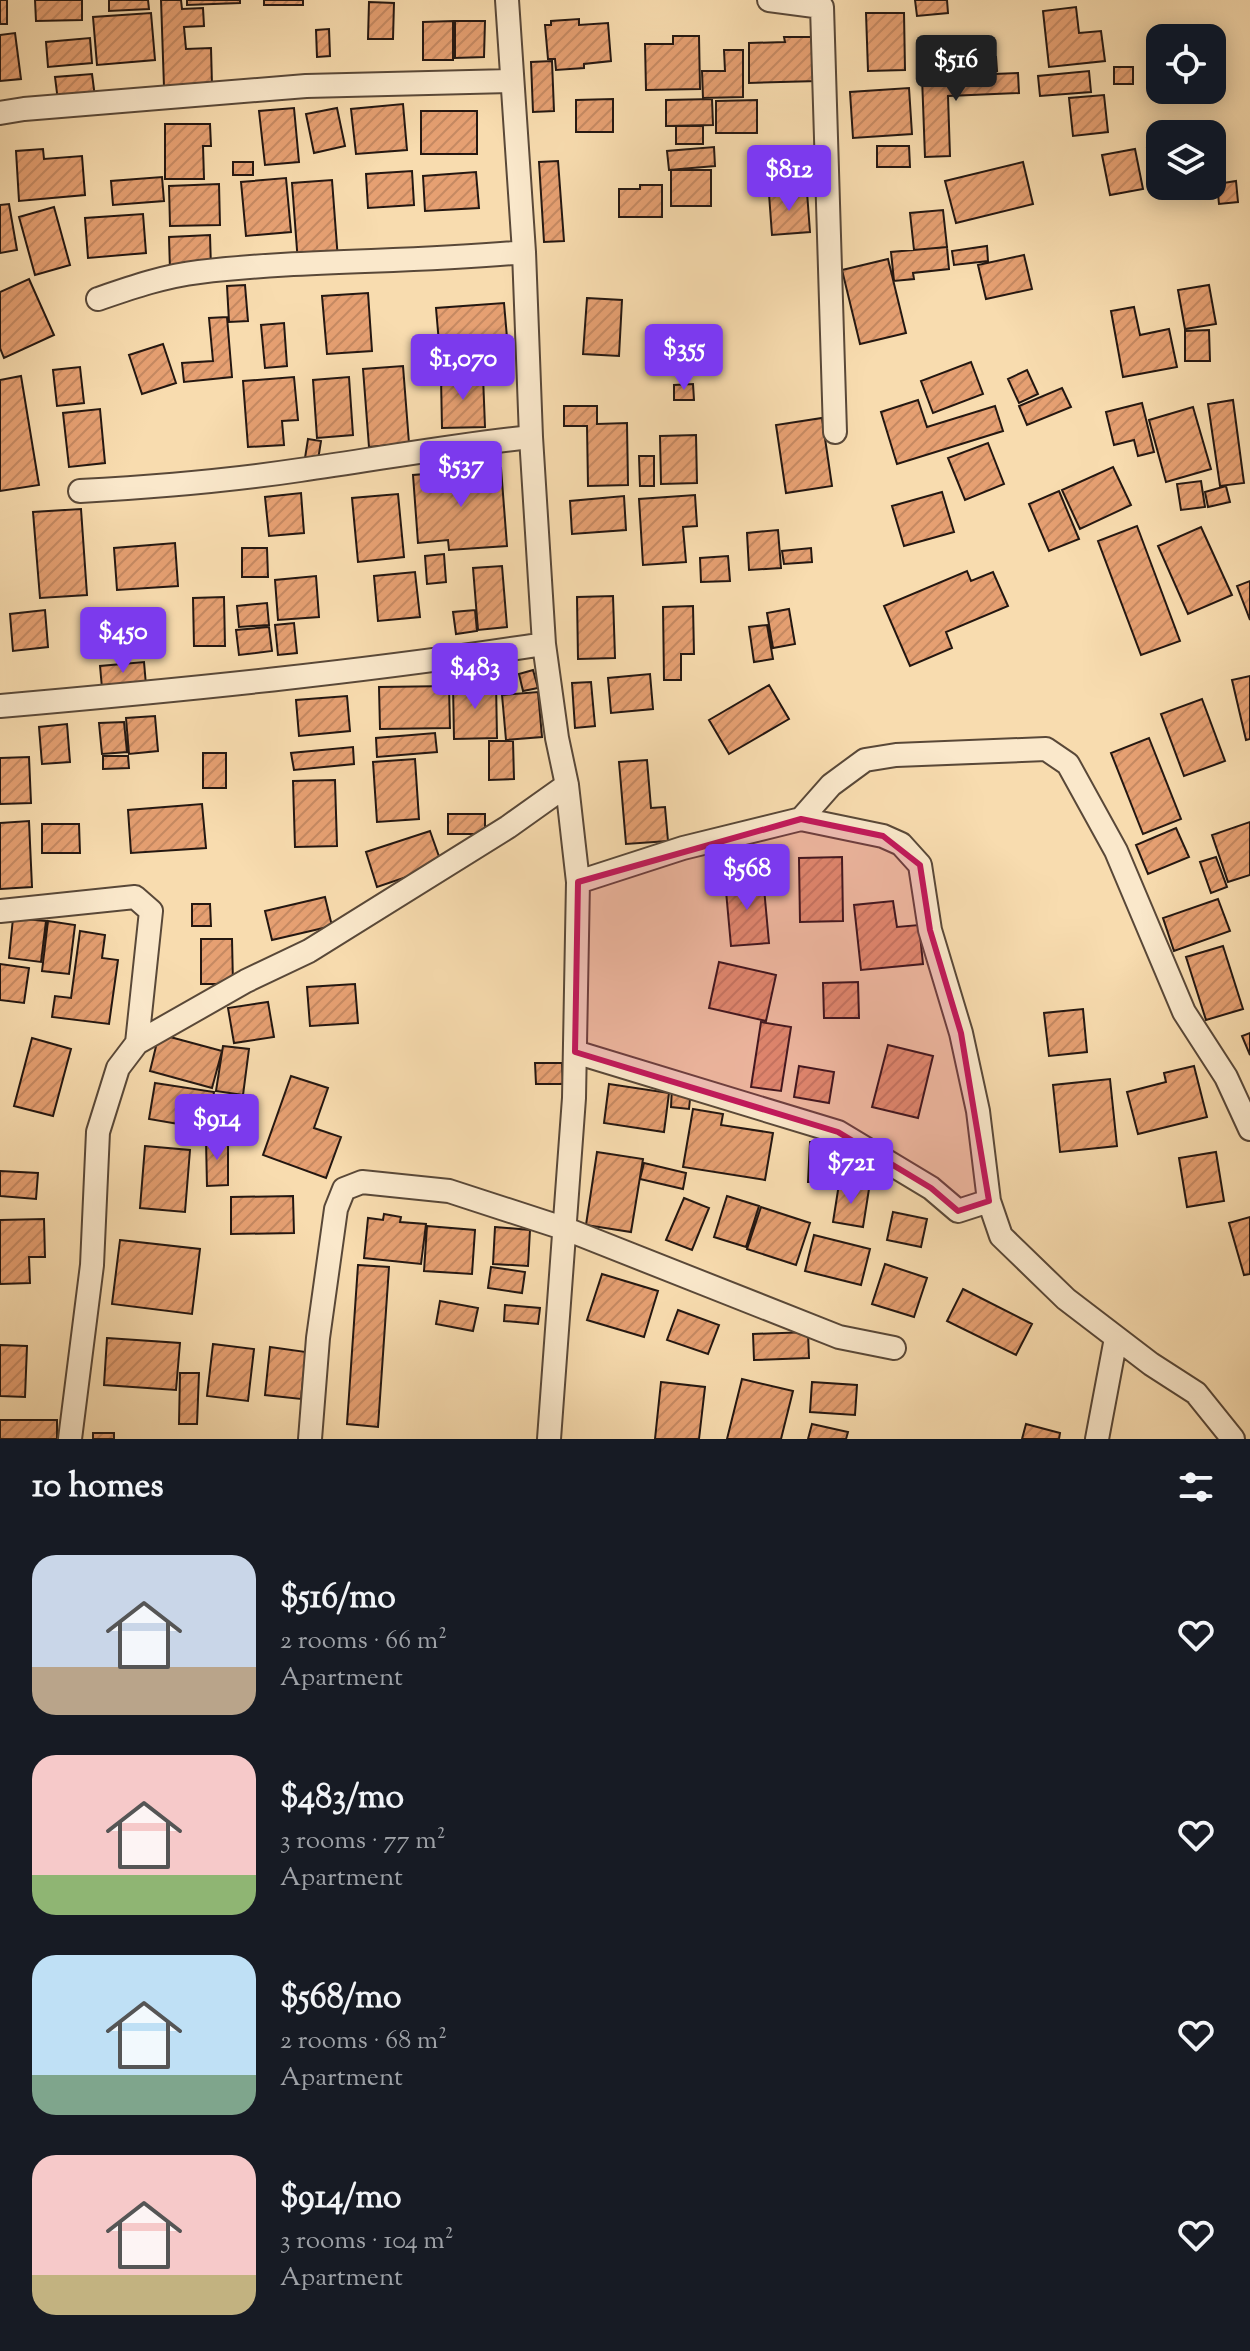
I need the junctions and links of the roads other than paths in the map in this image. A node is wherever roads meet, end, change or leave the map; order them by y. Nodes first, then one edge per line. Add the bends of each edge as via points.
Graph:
1 (507, 0) edge
2 (769, 0) edge
3 (512, 81) junction
4 (0, 113) edge
5 (524, 252) junction
6 (98, 299) dead end
7 (835, 432) dead end
8 (531, 437) junction
9 (80, 491) dead end
10 (544, 644) junction
11 (0, 706) edge
12 (567, 785) junction
13 (801, 819) junction
14 (578, 882) junction
15 (0, 911) edge
16 (137, 1043) junction
17 (575, 1052) junction
18 (1250, 1129) edge
19 (989, 1201) junction
20 (566, 1229) junction
21 (1116, 1338) junction
22 (894, 1348) dead end
23 (70, 1439) edge
24 (310, 1439) edge
25 (549, 1439) edge
26 (1097, 1439) edge
27 (1233, 1439) edge

1 - 3 street
2 - 7 street via 822,7
3 - 4 street via 306,86
3 - 5 street
5 - 6 street via 196,272
5 - 8 street
8 - 9 street via 175,486
8 - 10 street
10 - 11 street
10 - 12 street
12 - 14 street
12 - 16 street via 309,951
13 - 14 street via 683,848
13 - 18 street via 831,785 865,760 1046,749 1068,764 1116,851 1184,1012 1226,1077
13 - 19 street via 883,836 901,844 920,865 930,930 970,1072
14 - 17 street
15 - 16 street via 135,897 151,911
16 - 23 street via 118,1068 98,1132 92,1265
17 - 19 street via 838,1132 931,1188 958,1211
17 - 20 street
19 - 21 street via 1001,1236 1066,1299
20 - 22 street via 839,1337
20 - 24 street via 449,1191 362,1182 344,1189 336,1209 318,1338
20 - 25 street
21 - 26 street
21 - 27 street via 1196,1393

